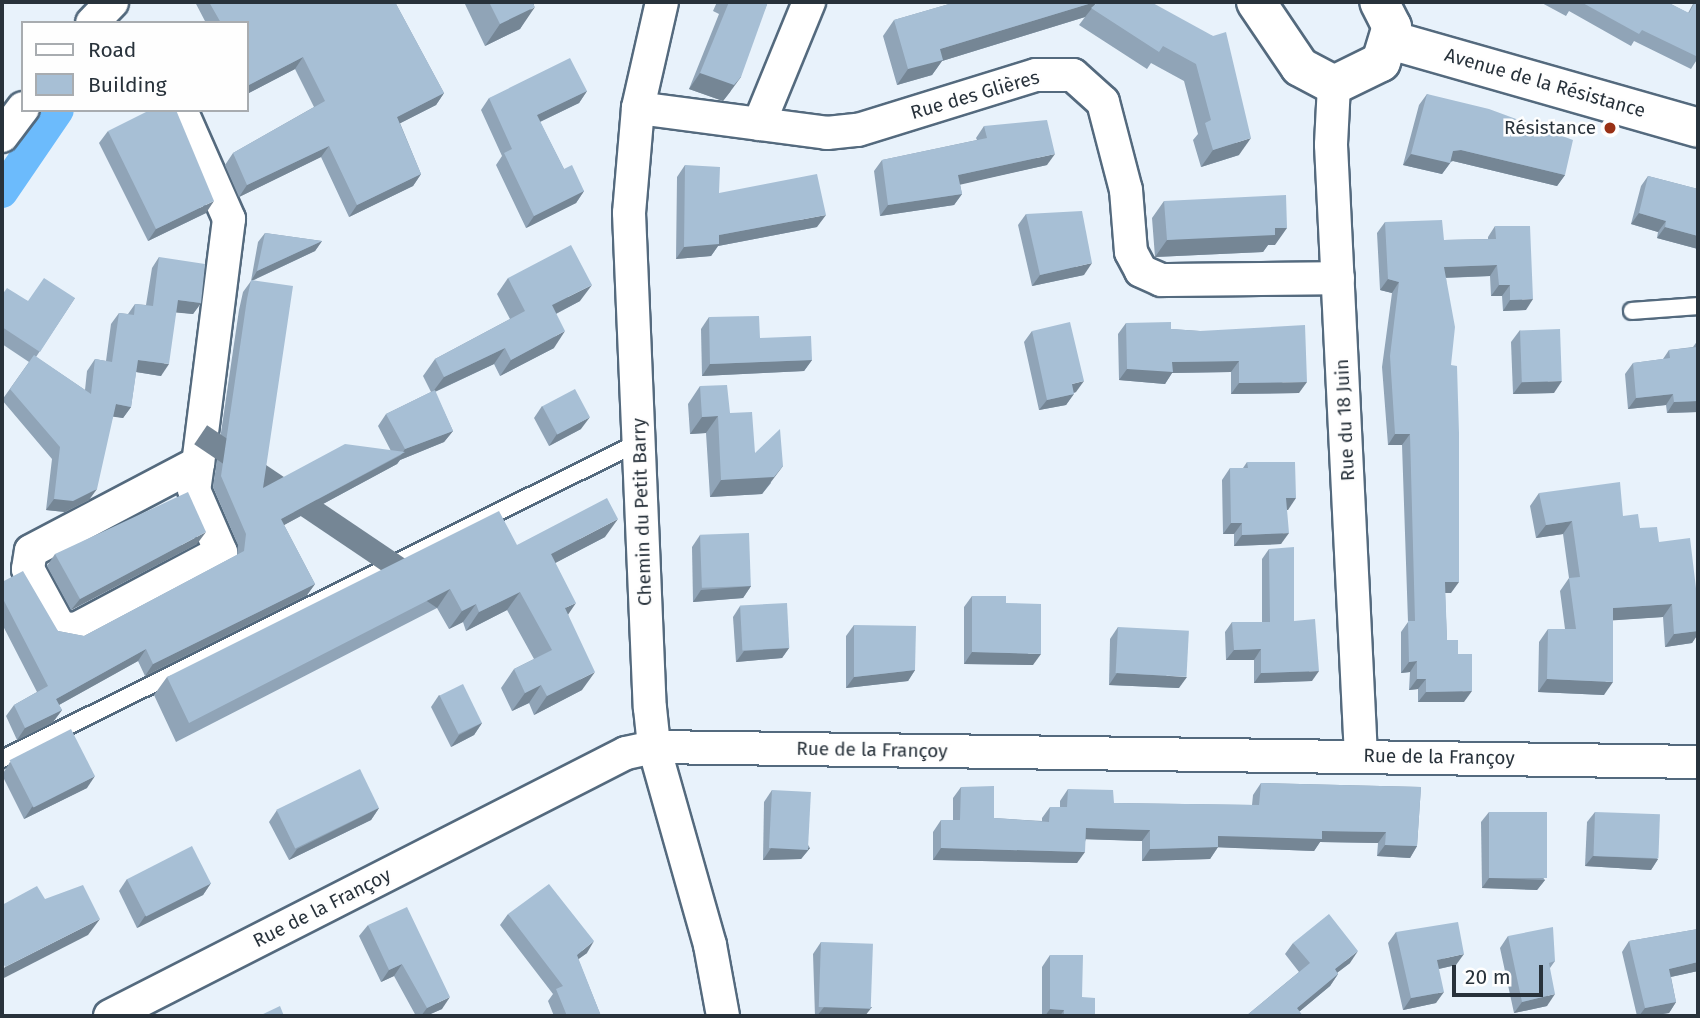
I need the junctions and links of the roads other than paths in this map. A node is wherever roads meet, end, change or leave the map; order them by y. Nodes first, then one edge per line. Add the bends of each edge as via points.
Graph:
1 (111, 2) edge
2 (662, 2) edge
3 (809, 2) edge
4 (1256, 2) edge
5 (1379, 2) edge
6 (94, 21) edge
7 (125, 21) edge
8 (1391, 40) junction
9 (1334, 85) junction
10 (638, 108) junction
11 (21, 111) edge
12 (182, 112) edge
13 (759, 124) junction
14 (1698, 128) edge
15 (2, 136) edge
16 (1338, 278) junction
17 (1698, 306) edge
18 (1632, 311) dead end
19 (639, 442) junction
20 (198, 463) junction
21 (654, 747) junction
22 (1361, 756) junction
23 (2, 759) edge
24 (1698, 762) edge
25 (110, 1016) edge
26 (723, 1016) edge

1 - 6 street
1 - 7 street
2 - 10 street, Chemin du Petit Barry
3 - 13 street
4 - 9 street via 1300,67
5 - 8 street
8 - 9 street via 1381,62
8 - 14 street, Avenue de la Résistance
9 - 16 street, Rue du 18 Juin via 1331,145
10 - 13 street, Rue des Glières
10 - 19 street, Chemin du Petit Barry via 629,213
11 - 15 street
12 - 20 street via 229,219
13 - 16 street, Rue des Glières via 858,130 1036,75 1073,75 1103,102 1126,190 1131,252 1141,271 1160,280
16 - 22 street, Rue du 18 Juin
17 - 18 lane
19 - 21 street, Chemin du Petit Barry
19 - 23 lane
20 - 20 street via 194,490 221,552 76,629 60,628 28,569 31,551
21 - 22 street, Rue de la Françoy
21 - 25 street, Rue de la Françoy via 626,753
21 - 26 street, Chemin du Petit Barry via 710,944
22 - 24 street, Rue de la Françoy

